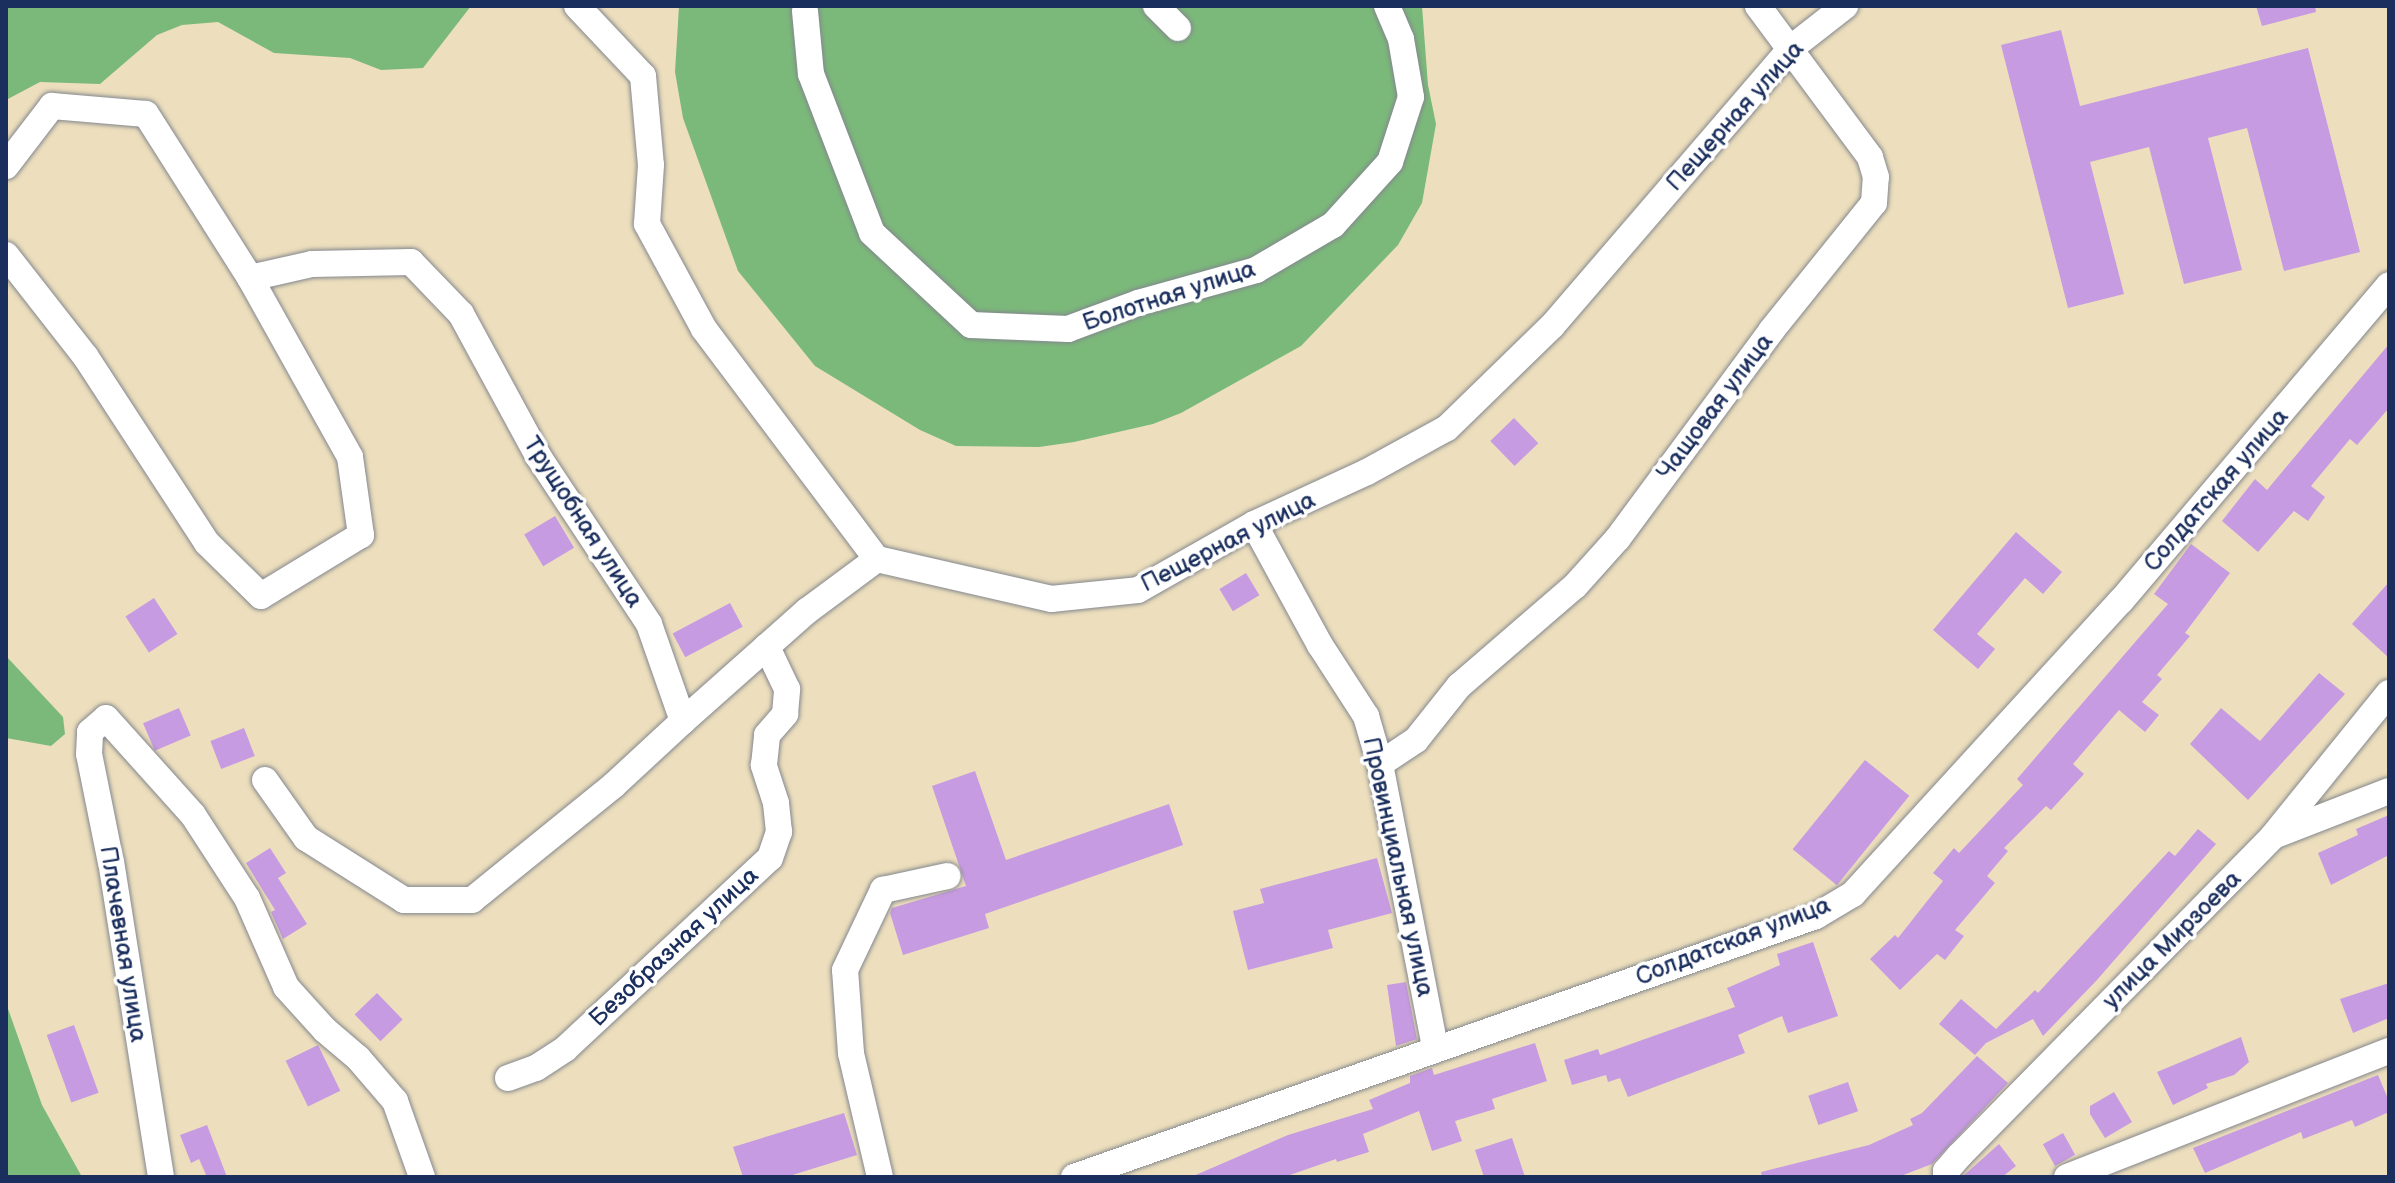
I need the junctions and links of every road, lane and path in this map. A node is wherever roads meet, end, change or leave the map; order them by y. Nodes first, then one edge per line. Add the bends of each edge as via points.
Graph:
1 (577, 6) edge
2 (1156, 6) edge
3 (1387, 6) edge
4 (1758, 6) edge
5 (1845, 6) edge
6 (805, 11) dead end
7 (1178, 28) dead end
8 (1790, 49) junction
9 (6, 166) edge
10 (6, 255) edge
11 (250, 278) junction
12 (2389, 285) edge
13 (1254, 524) junction
14 (877, 559) junction
15 (767, 647) junction
16 (2389, 693) edge
17 (683, 721) junction
18 (1380, 764) junction
19 (265, 780) dead end
20 (2389, 791) edge
21 (2273, 836) junction
22 (948, 876) dead end
23 (1435, 1047) junction
24 (2389, 1051) edge
25 (508, 1078) dead end
26 (161, 1177) edge
27 (422, 1177) edge
28 (880, 1177) edge
29 (1074, 1177) edge
30 (1946, 1177) edge
31 (2067, 1177) edge

1 - 14 street via 643,76 651,165 647,224 697,316
2 - 7 street
3 - 6 street, Болотная улица via 1401,39 1411,97 1390,162 1333,225 1256,270 1068,329 971,325 872,233 811,74
4 - 8 street, Чащовая улица
5 - 8 street, Пещерная улица
8 - 13 street, Пещерная улица via 1552,326 1447,428
8 - 18 street, Чащовая улица via 1870,157 1876,177 1874,203 1771,331 1618,538 1575,586 1459,686 1416,740
9 - 11 street via 52,106 146,114
10 - 11 street via 85,356 207,543 261,596 361,535 350,457
11 - 17 street, Трущобная улица via 312,264 411,262 461,314 538,456 649,624
12 - 23 street, Солдатская улица via 2121,601 1853,894 1816,916
13 - 14 street, Пещерная улица via 1138,590 1051,599
13 - 18 street, Провинциальная улица via 1366,716
14 - 15 street
15 - 17 street
15 - 25 street, Безобразная улица via 787,689 785,714 767,735 765,750 779,832 770,858 565,1049
16 - 21 street, улица Мирзоева
17 - 19 street via 614,785 472,900 404,900 306,838
18 - 23 street, Провинциальная улица
20 - 21 street
21 - 30 street, улица Мирзоева via 1960,1155
22 - 28 street via 883,890 845,970 851,1053
23 - 29 street, Солдатская улица
24 - 31 street
26 - 27 street, Плачевная улица via 89,754 90,732 106,718 193,815 247,898 286,987 395,1101

